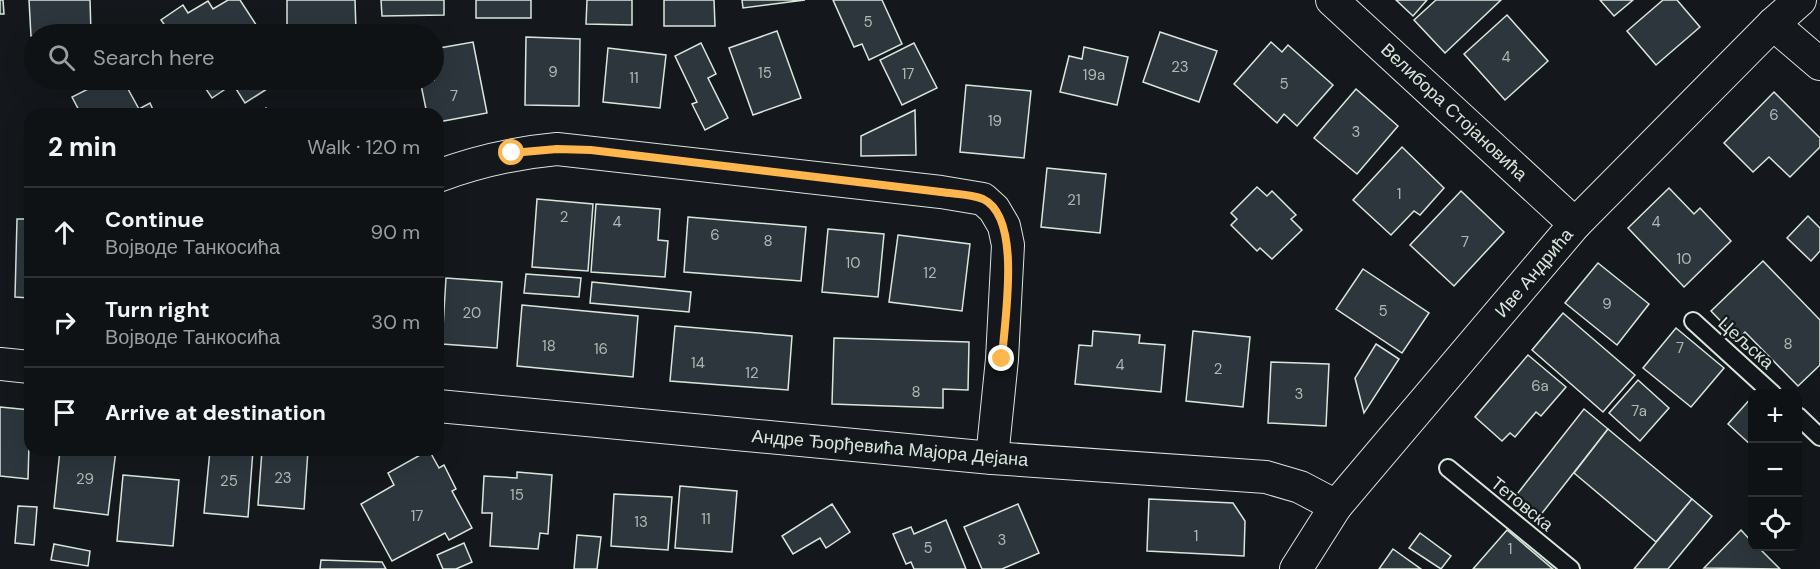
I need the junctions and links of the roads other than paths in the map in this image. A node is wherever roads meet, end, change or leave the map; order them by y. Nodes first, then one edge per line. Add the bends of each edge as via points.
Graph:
1 (1332, 0) edge
2 (1800, 0) edge
3 (1773, 24) junction
4 (1820, 64) edge
5 (444, 174) edge
6 (1575, 224) junction
7 (1693, 321) dead end
8 (0, 364) edge
9 (24, 366) edge
10 (1769, 389) edge
11 (444, 407) edge
12 (1802, 421) edge
13 (1820, 437) edge
14 (992, 458) junction
15 (1448, 468) dead end
16 (1336, 506) junction
17 (1296, 569) edge
18 (1571, 569) edge

1 - 6 street, Велибора Стојановића
2 - 3 street, Иве Андрића
3 - 4 street
3 - 6 street, Иве Андрића
5 - 14 street via 512,153 557,149 983,199 1004,226 1008,245
6 - 16 street, Иве Андрића
7 - 10 lane, Цељска
8 - 9 street
11 - 14 street, Андре Ђорђевића Мајора Дејана
12 - 13 lane
14 - 16 street, Андре Ђорђевића Мајора Дејана via 1266,477 1300,487
15 - 18 lane, Тетовска
16 - 17 street, Иве Андрића

